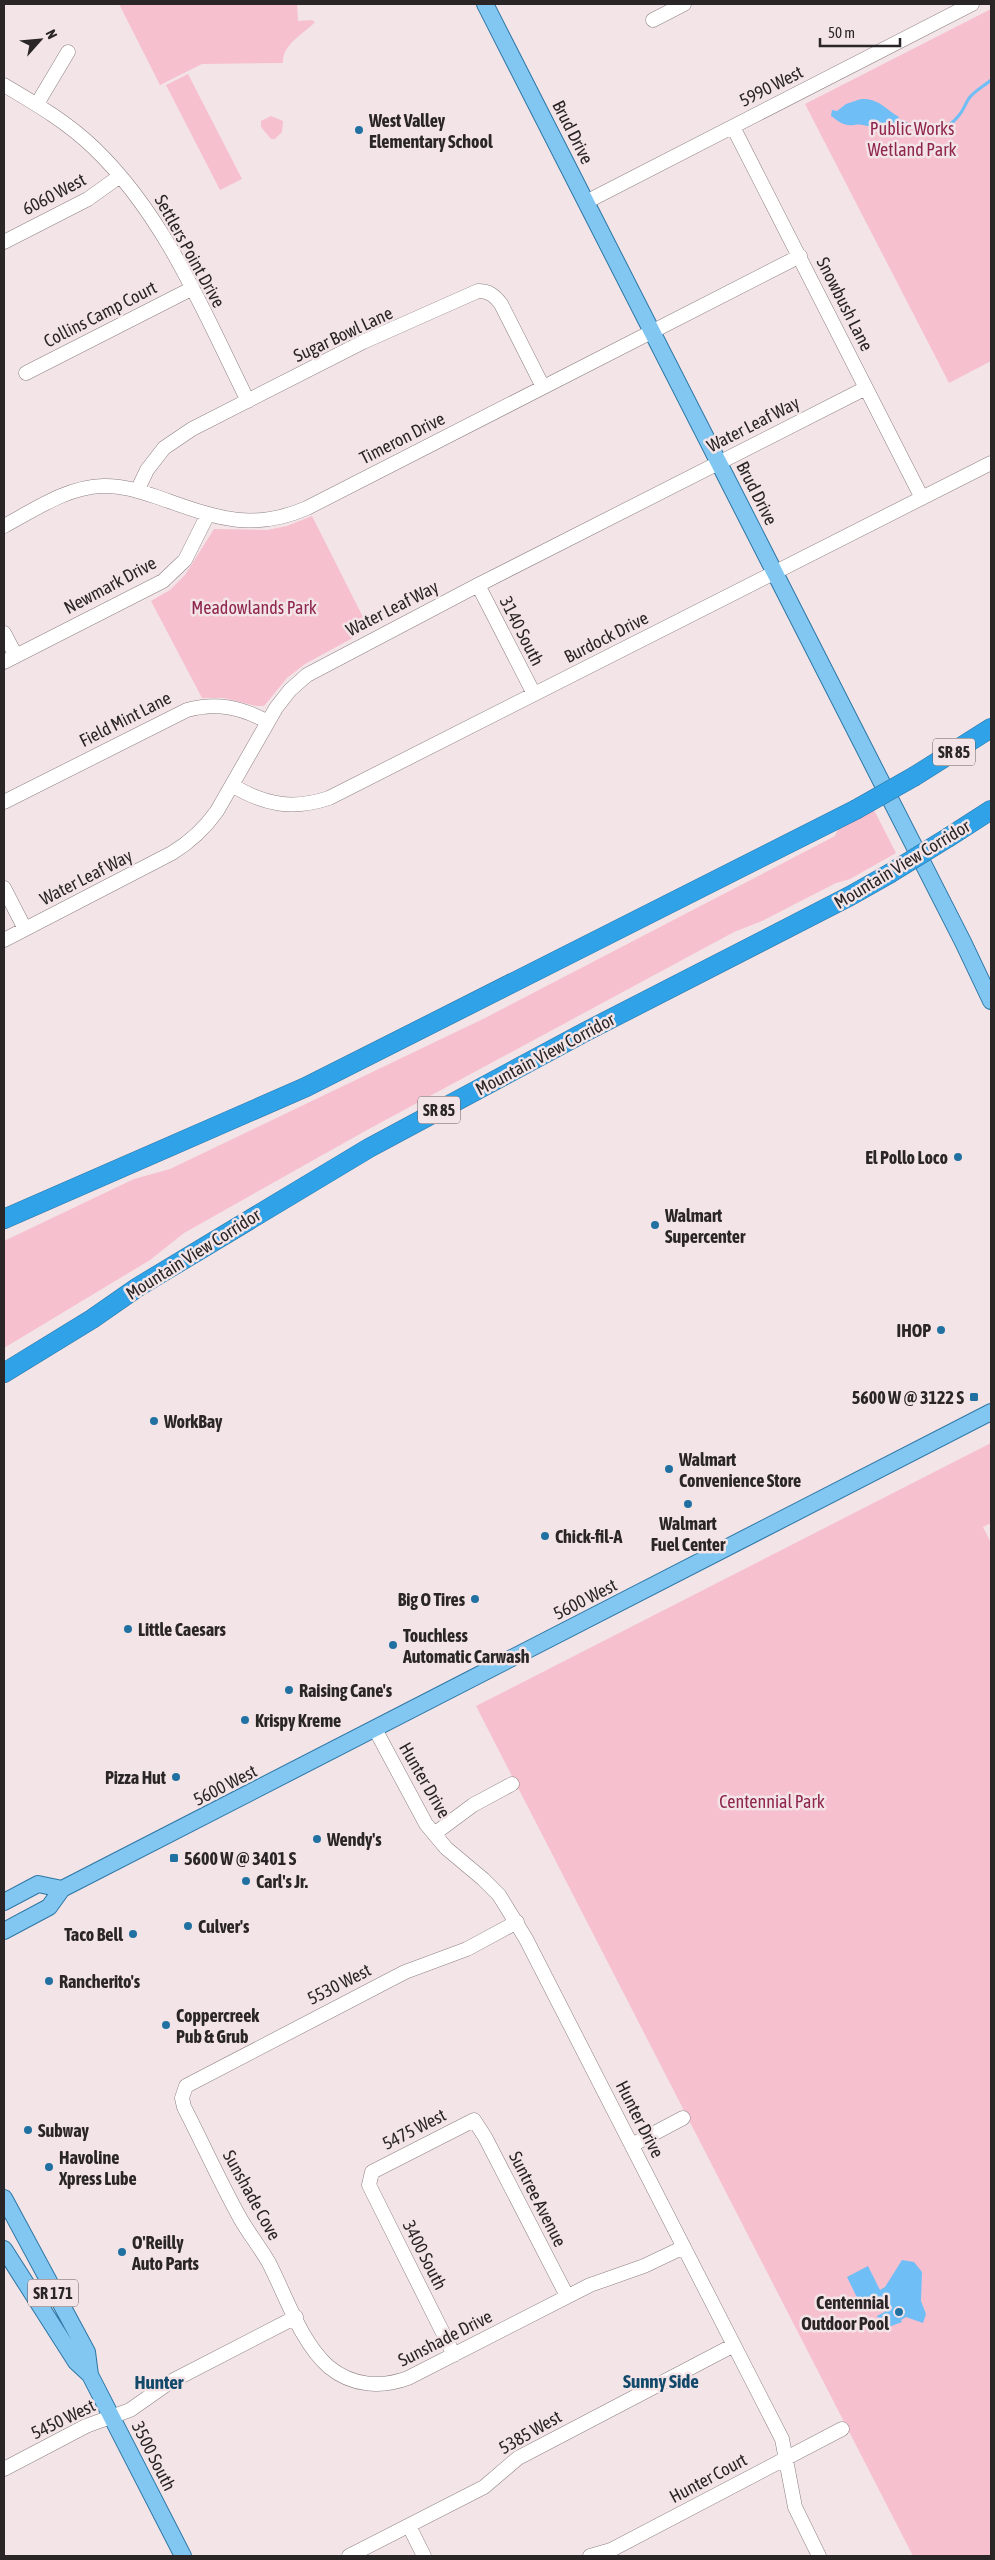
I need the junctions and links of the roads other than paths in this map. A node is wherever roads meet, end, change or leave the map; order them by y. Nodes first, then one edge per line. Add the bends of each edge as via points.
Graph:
1 (485, 4) edge
2 (684, 4) edge
3 (972, 4) edge
4 (653, 20) dead end
5 (68, 52) dead end
6 (4, 85) edge
7 (36, 104) junction
8 (733, 127) junction
9 (120, 176) junction
10 (586, 202) junction
11 (4, 242) edge
12 (800, 256) junction
13 (191, 289) junction
14 (652, 331) junction
15 (26, 373) dead end
16 (543, 387) junction
17 (866, 388) junction
18 (248, 401) junction
19 (719, 462) junction
20 (991, 462) edge
21 (137, 491) junction
22 (922, 498) junction
23 (208, 514) junction
24 (4, 526) edge
25 (775, 572) junction
26 (478, 585) junction
27 (4, 633) edge
28 (10, 659) edge
29 (534, 694) junction
30 (268, 722) junction
31 (991, 726) edge
32 (232, 785) junction
33 (4, 802) edge
34 (991, 810) edge
35 (4, 888) edge
36 (25, 929) junction
37 (4, 940) edge
38 (991, 1001) edge
39 (4, 1219) edge
40 (4, 1373) edge
41 (991, 1412) edge
42 (376, 1729) junction
43 (512, 1784) dead end
44 (434, 1834) junction
45 (62, 1889) junction
46 (4, 1902) edge
47 (517, 1922) junction
48 (4, 1931) edge
49 (184, 2090) joint
50 (683, 2118) dead end
51 (474, 2120) joint
52 (632, 2145) junction
53 (372, 2172) joint
54 (4, 2198) edge
55 (684, 2247) junction
56 (4, 2250) edge
57 (567, 2296) junction
58 (296, 2318) junction
59 (734, 2345) junction
60 (454, 2355) junction
61 (90, 2375) junction
62 (111, 2416) junction
63 (842, 2429) dead end
64 (788, 2458) junction
65 (4, 2469) edge
66 (408, 2526) junction
67 (183, 2556) edge
68 (349, 2556) edge
69 (424, 2556) edge
70 (590, 2556) edge
71 (819, 2556) edge

1 - 10 main road, Brud Drive
2 - 4 street
3 - 8 street, 5990 West
5 - 7 street
6 - 7 street, Settlers Point Drive
7 - 9 street, Settlers Point Drive via 80,135
8 - 10 street, 5990 West
8 - 12 street, Snowbush Lane
9 - 11 street, 6060 West via 88,199
9 - 13 street, Settlers Point Drive via 157,225
10 - 14 main road, Brud Drive
12 - 14 street, Timeron Drive
12 - 17 street, Snowbush Lane
13 - 15 street, Collins Camp Court
13 - 18 street, Settlers Point Drive
14 - 16 street, Timeron Drive
14 - 19 main road, Brud Drive
16 - 18 street, Sugar Bowl Lane via 501,304 495,296 478,291 364,342
16 - 23 street, Timeron Drive via 296,513 252,522
17 - 19 street, Water Leaf Way
17 - 22 street, Snowbush Lane
18 - 21 street, Sugar Bowl Lane via 192,429 164,448 147,470
19 - 25 main road, Brud Drive
19 - 26 street, Water Leaf Way
20 - 22 street, Burdock Drive
21 - 23 street, Timeron Drive
21 - 24 street, Timeron Drive via 112,486 79,490
22 - 25 street, Burdock Drive
23 - 28 street, Newmark Drive via 185,560 162,581
25 - 29 street, Burdock Drive
25 - 38 main road, Brud Drive
26 - 29 street, 3140 South
26 - 30 street, Water Leaf Way via 307,675 284,697
27 - 28 street
29 - 32 street, Burdock Drive via 347,790 314,803 282,806 254,797
30 - 32 street, Water Leaf Way
30 - 33 street, Field Mint Lane via 231,707 206,706 186,710
31 - 39 highway, SR 85, bridge via 916,776 855,810 306,1088
32 - 36 street, Water Leaf Way via 209,822 180,848
34 - 40 highway, Mountain View Corridor / SR 85, bridge via 850,896 585,1032 369,1148 138,1287
35 - 36 street
36 - 37 street, Water Leaf Way
41 - 42 main road, 5600 West
42 - 44 street, Hunter Drive via 415,1806
42 - 45 main road, 5600 West
43 - 44 street via 473,1805
44 - 47 street, Hunter Drive via 490,1886
45 - 46 main road via 38,1884
45 - 48 main road, 5600 West via 49,1907
47 - 49 street, 5530 West via 463,1951 405,1972 194,2080
47 - 52 street, Hunter Drive
49 - 58 street, Sunshade Cove via 184,2107 240,2218 265,2257
50 - 52 street
51 - 53 street, 5475 West
51 - 57 street, Suntree Avenue
52 - 55 street, Hunter Drive
53 - 60 street, 3400 South via 368,2181 371,2191
54 - 61 main road, 3500 South / SR 171 via 87,2352
55 - 57 street, Sunshade Drive
55 - 59 street, Hunter Drive
56 - 61 main road, 3500 South / SR 171 via 76,2362
57 - 60 street, Sunshade Drive
58 - 60 street, Sunshade Drive via 322,2360 356,2382 399,2382
58 - 62 street via 170,2382 130,2410
59 - 64 street, Hunter Drive via 782,2439
59 - 66 street, 5385 West via 518,2458 484,2487
61 - 62 main road, 3500 South / SR 171
62 - 65 street, 5450 West
62 - 67 main road, 3500 South / SR 171
63 - 64 street, Hunter Court
64 - 70 street, Hunter Court via 610,2550
64 - 71 street, Hunter Drive via 795,2507
66 - 68 street, 5385 West
66 - 69 street

